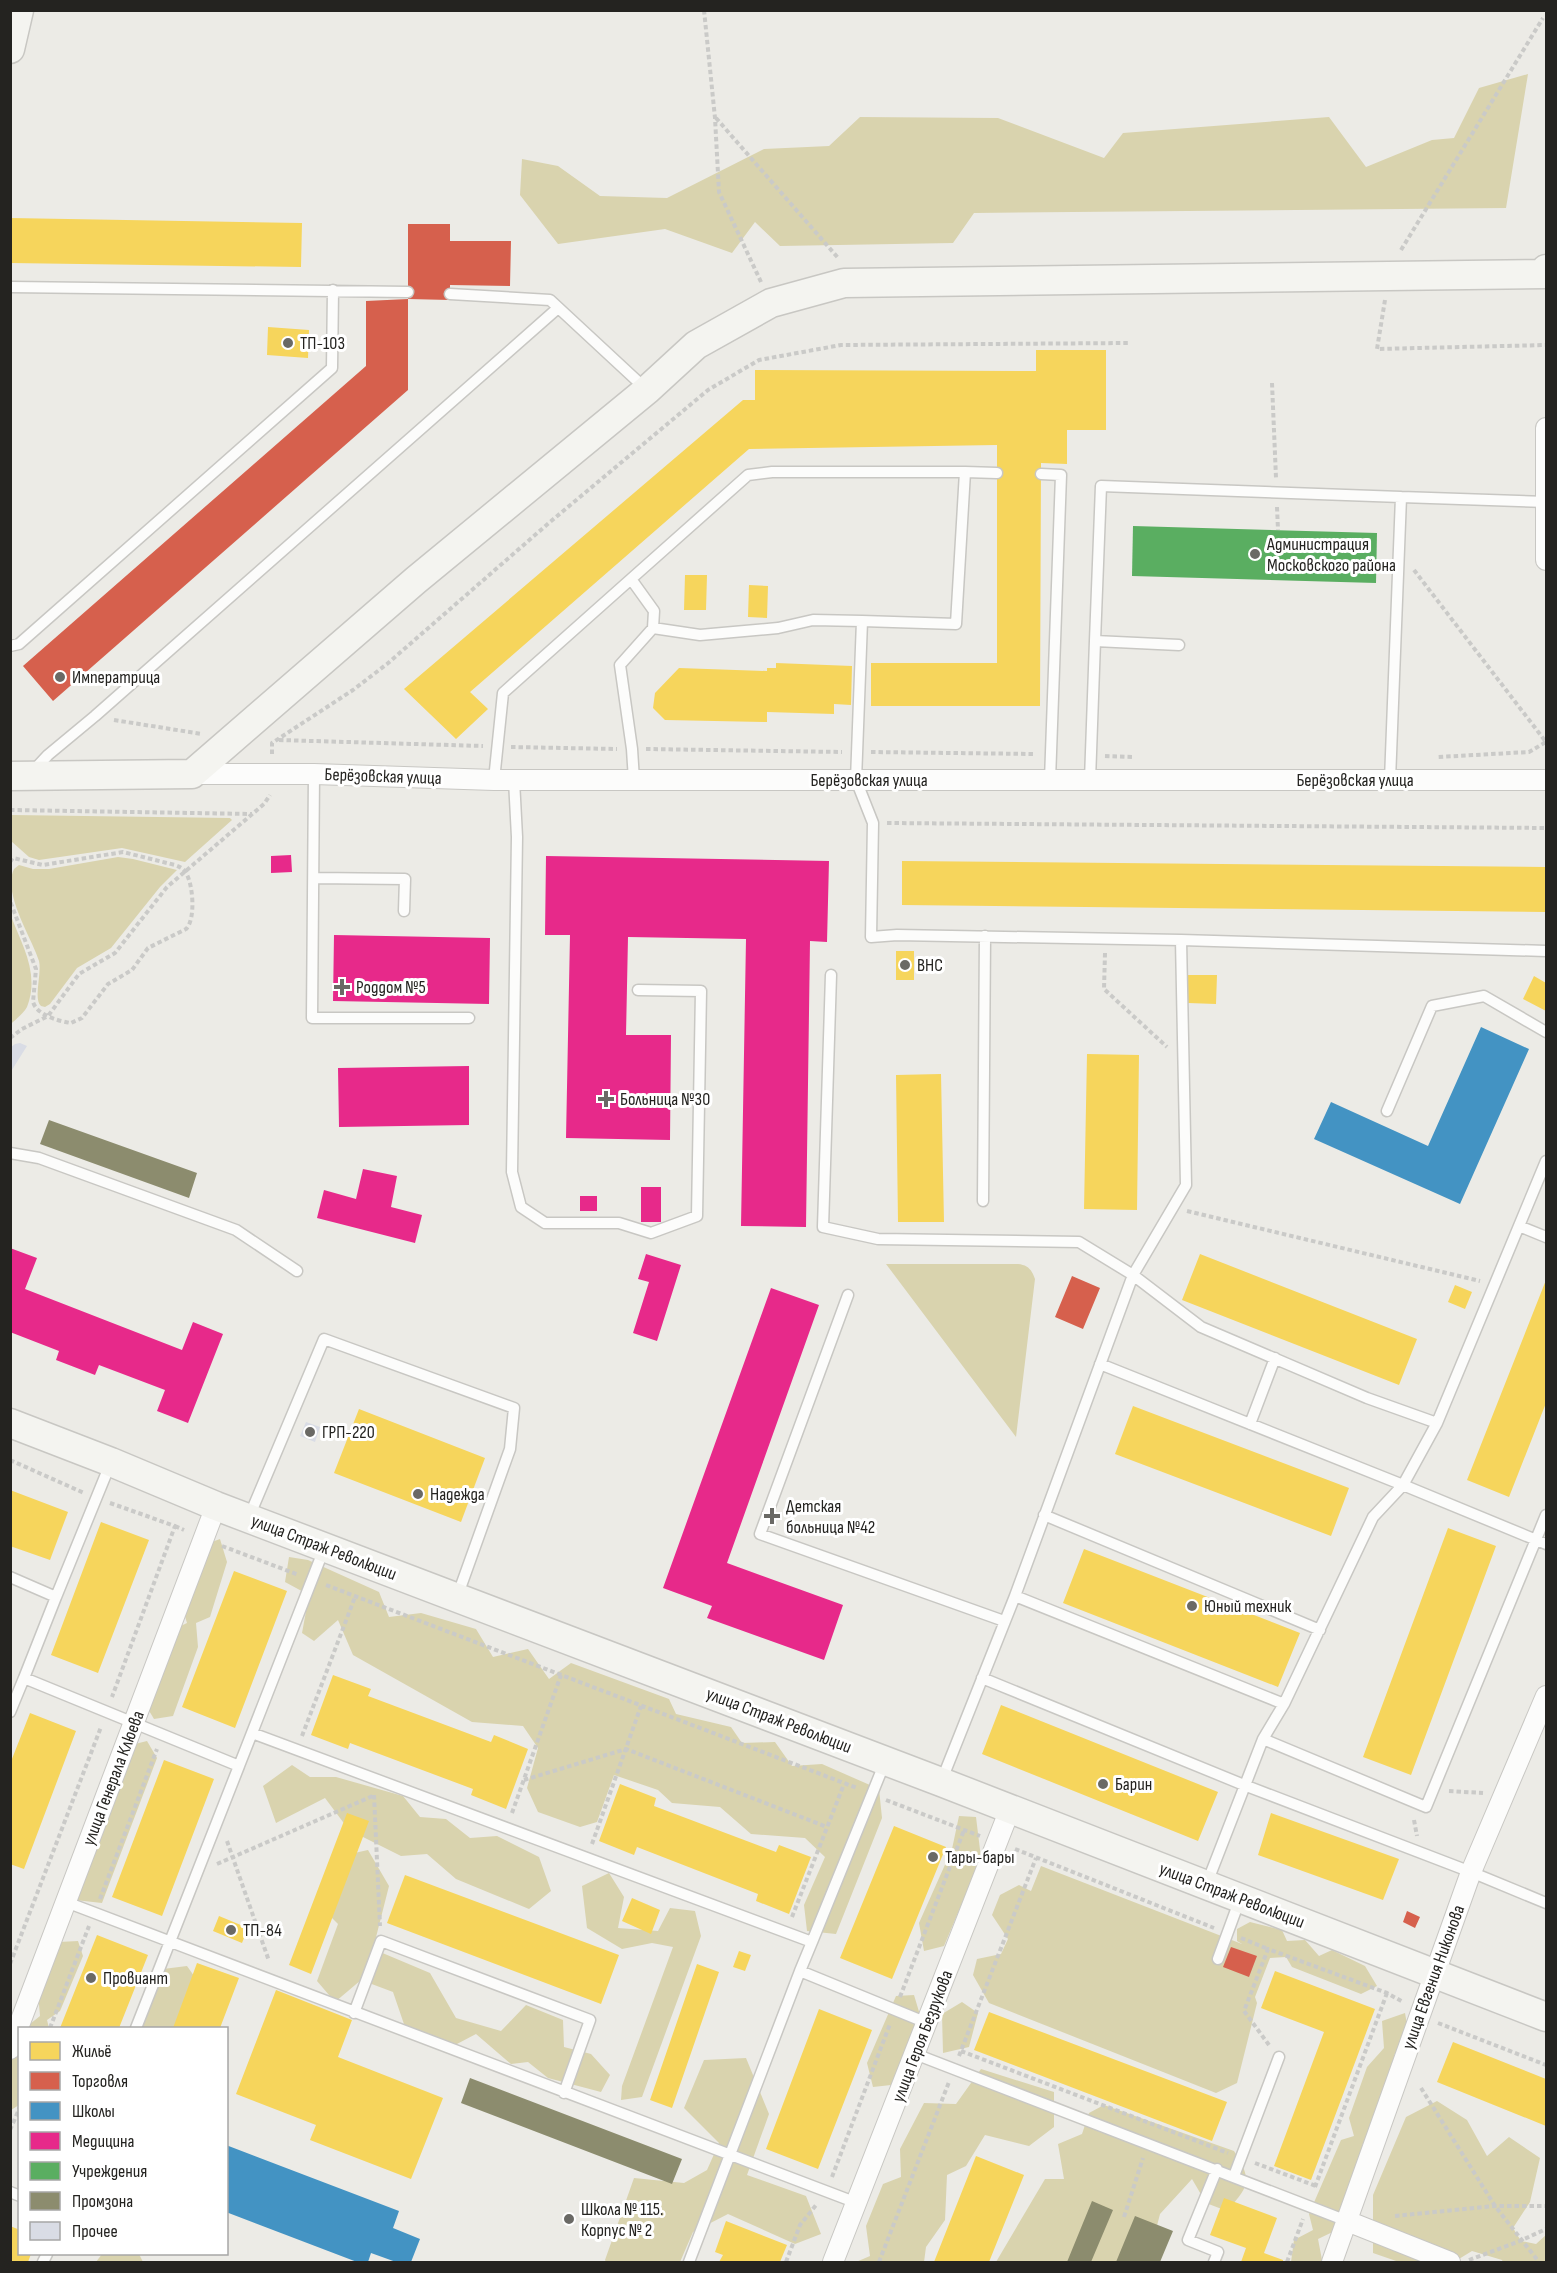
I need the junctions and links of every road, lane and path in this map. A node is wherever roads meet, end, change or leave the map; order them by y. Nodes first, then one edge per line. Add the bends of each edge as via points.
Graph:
1 (19, 10) edge
2 (704, 10) edge
3 (1543, 18) dead end
4 (10, 49) edge
5 (715, 118) junction
6 (1400, 253) dead end
7 (1546, 269) edge
8 (1546, 274) edge
9 (844, 283) junction
10 (10, 287) edge
11 (1546, 289) edge
12 (333, 290) junction
13 (408, 292) dead end
14 (450, 294) dead end
15 (771, 303) junction
16 (558, 308) junction
17 (1130, 343) dead end
18 (1546, 345) edge
19 (1377, 349) dead end
20 (1272, 384) dead end
21 (647, 390) junction
22 (1546, 428) edge
23 (965, 472) junction
24 (997, 473) dead end
25 (1041, 474) dead end
26 (1277, 493) junction
27 (1401, 497) junction
28 (1546, 502) edge
29 (1278, 530) dead end
30 (1546, 538) edge
31 (1399, 551) junction
32 (1546, 560) edge
33 (631, 579) junction
34 (862, 621) junction
35 (653, 628) junction
36 (1095, 641) junction
37 (1179, 645) dead end
38 (10, 646) edge
39 (95, 716) junction
40 (205, 735) dead end
41 (279, 740) junction
42 (1546, 742) edge
43 (497, 747) junction
44 (632, 749) junction
45 (858, 752) junction
46 (1050, 755) junction
47 (192, 774) junction
48 (314, 774) junction
49 (19, 776) edge
50 (494, 780) junction
51 (514, 780) junction
52 (634, 780) junction
53 (856, 780) junction
54 (1050, 780) junction
55 (1090, 780) junction
56 (1389, 780) junction
57 (1546, 780) edge
58 (271, 783) junction
59 (10, 810) edge
60 (253, 814) junction
61 (873, 823) junction
62 (1546, 828) edge
63 (10, 853) edge
64 (12, 860) edge
65 (185, 872) junction
66 (314, 878) junction
67 (10, 902) edge
68 (404, 911) dead end
69 (985, 936) junction
70 (1105, 938) junction
71 (1181, 940) junction
72 (1546, 951) edge
73 (831, 975) dead end
74 (638, 990) dead end
75 (48, 1016) junction
76 (469, 1018) dead end
77 (1546, 1032) edge
78 (10, 1038) edge
79 (1183, 1061) junction
80 (1387, 1111) dead end
81 (10, 1153) edge
82 (1546, 1161) edge
83 (983, 1201) dead end
84 (1173, 1208) junction
85 (1519, 1226) junction
86 (1546, 1237) edge
87 (297, 1270) dead end
88 (1133, 1275) junction
89 (1496, 1284) junction
90 (848, 1295) dead end
91 (1275, 1358) junction
92 (1100, 1364) junction
93 (10, 1423) edge
94 (1437, 1423) junction
95 (1250, 1424) junction
96 (10, 1460) edge
97 (111, 1462) junction
98 (1403, 1485) junction
99 (97, 1498) junction
100 (216, 1506) junction
101 (1044, 1515) junction
102 (1546, 1515) edge
103 (248, 1518) junction
104 (175, 1526) dead end
105 (204, 1539) junction
106 (1541, 1543) edge
107 (325, 1547) junction
108 (10, 1577) edge
109 (312, 1580) junction
110 (355, 1596) junction
111 (1015, 1596) junction
112 (56, 1597) junction
113 (457, 1597) junction
114 (1004, 1621) junction
115 (1320, 1630) junction
116 (561, 1676) junction
117 (24, 1678) junction
118 (982, 1678) junction
119 (1546, 1696) edge
120 (1284, 1704) junction
121 (641, 1706) junction
122 (10, 1712) edge
123 (134, 1723) junction
124 (252, 1734) junction
125 (163, 1735) junction
126 (1263, 1739) junction
127 (626, 1749) junction
128 (297, 1750) junction
129 (885, 1760) junction
130 (239, 1766) junction
131 (361, 1774) junction
132 (524, 1780) junction
133 (941, 1782) junction
134 (844, 1784) junction
135 (1244, 1785) junction
136 (394, 1786) junction
137 (1433, 1790) junction
138 (872, 1794) junction
139 (1504, 1795) junction
140 (374, 1796) junction
141 (1411, 1801) junction
142 (1010, 1809) junction
143 (219, 1817) junction
144 (827, 1827) junction
145 (507, 1828) junction
146 (964, 1830) junction
147 (998, 1842) junction
148 (1420, 1852) junction
149 (233, 1857) junction
150 (587, 1858) junction
151 (1471, 1872) junction
152 (197, 1873) junction
153 (1207, 1885) junction
154 (1240, 1898) junction
155 (66, 1902) junction
156 (1546, 1903) edge
157 (94, 1913) junction
158 (786, 1933) junction
159 (1227, 1933) junction
160 (381, 1941) junction
161 (170, 1942) junction
162 (812, 1942) junction
163 (10, 1944) edge
164 (17, 1947) dead end
165 (1268, 1949) junction
166 (1218, 1959) dead end
167 (800, 1971) junction
168 (1433, 1974) junction
169 (276, 1983) junction
170 (1387, 1994) junction
171 (896, 2010) junction
172 (354, 2013) junction
173 (1421, 2013) junction
174 (1546, 2017) edge
175 (927, 2023) junction
176 (18, 2027) edge
177 (50, 2027) edge
178 (136, 2027) edge
179 (18, 2028) edge
180 (10, 2049) edge
181 (961, 2051) dead end
182 (915, 2054) junction
183 (1279, 2057) joint
184 (1546, 2065) edge
185 (1421, 2088) dead end
186 (564, 2093) junction
187 (18, 2112) edge
188 (10, 2130) edge
189 (1148, 2143) junction
190 (730, 2156) junction
191 (1241, 2158) junction
192 (1217, 2169) junction
193 (1234, 2176) junction
194 (1316, 2186) junction
195 (826, 2192) junction
196 (857, 2204) junction
197 (1308, 2206) junction
198 (1495, 2206) junction
199 (1546, 2206) edge
200 (1124, 2217) dead end
201 (1393, 2217) dead end
202 (1347, 2221) junction
203 (1546, 2229) edge
204 (1520, 2241) junction
205 (689, 2262) edge
206 (786, 2262) edge
207 (833, 2262) edge
208 (1214, 2262) edge
209 (1287, 2262) edge
210 (1332, 2262) edge
211 (1450, 2262) edge
212 (1461, 2262) edge
213 (1539, 2262) edge

1 - 4 street
2 - 5 path
3 - 6 path
5 - 9 path via 838,257
5 - 15 path via 719,192
7 - 8 street
8 - 9 street
8 - 11 street
9 - 15 street
10 - 12 lane
12 - 13 lane
12 - 38 lane via 332,368 19,644
14 - 16 lane via 550,300
15 - 21 street via 696,345
16 - 21 lane
16 - 39 lane
17 - 41 path via 841,345 759,360 708,390 387,664
18 - 19 path
20 - 26 path
21 - 47 street via 416,580
22 - 28 street
23 - 24 lane
23 - 33 lane via 748,475
23 - 34 lane via 956,624
25 - 46 lane via 1061,475
26 - 27 lane
26 - 29 path
26 - 36 lane via 1101,486
27 - 28 lane
27 - 31 lane
28 - 30 street
30 - 32 street
31 - 42 path
31 - 56 lane
33 - 35 lane via 654,612
33 - 43 lane via 503,693
34 - 35 lane via 813,620 778,628 700,635
34 - 45 lane
35 - 44 lane via 620,664
36 - 37 lane
36 - 55 lane
39 - 40 path
39 - 49 lane
41 - 43 path
41 - 58 path via 272,743
43 - 44 path
43 - 50 lane
44 - 45 path
44 - 52 lane
45 - 46 path
45 - 53 lane
46 - 54 lane
47 - 49 street
47 - 58 street, Берёзовская улица
48 - 50 street, Берёзовская улица
48 - 58 street, Берёзовская улица
48 - 66 lane
50 - 51 street, Берёзовская улица
51 - 52 street, Берёзовская улица
51 - 74 lane via 517,837 512,1172 521,1208 545,1223 619,1223 651,1233 697,1216 701,990
52 - 53 street, Берёзовская улица
53 - 54 street, Берёзовская улица
53 - 61 lane
54 - 55 street, Берёзовская улица
55 - 56 street, Берёзовская улица
56 - 57 street, Берёзовская улица
58 - 60 path via 264,804
59 - 60 path
60 - 65 path
61 - 62 path
61 - 69 lane via 871,937
63 - 64 path
64 - 65 path via 44,865 123,852 175,865
65 - 75 path via 167,887 115,953 78,974
65 - 75 path via 193,912 190,924 144,952 128,974 104,988 78,1022 62,1022
66 - 68 lane via 405,879
66 - 76 lane via 312,1018
67 - 75 path via 36,969 34,1007
69 - 70 lane
69 - 83 lane
70 - 71 lane
70 - 79 path via 1104,989
71 - 72 lane
71 - 79 lane
73 - 88 lane via 823,1227 878,1239 1079,1242
75 - 78 path
77 - 80 lane via 1484,996 1432,1006
79 - 84 lane via 1186,1185
81 - 87 lane via 39,1158 236,1230
82 - 85 lane
84 - 88 lane
84 - 89 path
85 - 86 lane
85 - 89 lane
88 - 91 lane via 1200,1327
88 - 92 lane
89 - 94 lane
90 - 114 lane via 760,1533
91 - 94 lane
91 - 95 lane
92 - 95 lane
92 - 101 lane
93 - 97 street, улица Страж Революции
94 - 98 lane
95 - 98 lane
96 - 99 path
97 - 99 lane
97 - 100 street, улица Страж Революции
98 - 106 lane
98 - 115 lane via 1373,1517
99 - 112 lane
100 - 103 street, улица Страж Революции
100 - 105 street, улица Генерала Клюева
101 - 111 lane
101 - 115 lane
102 - 106 lane
103 - 107 street, улица Страж Революции
103 - 113 lane via 324,1339 514,1408 510,1449
104 - 105 path
105 - 109 path
105 - 123 street, улица Генерала Клюева
106 - 137 lane
107 - 109 lane
107 - 113 street, улица Страж Революции
108 - 112 lane
109 - 110 path
109 - 124 lane
110 - 116 path
110 - 128 path
111 - 114 lane
111 - 120 lane
112 - 117 lane
113 - 129 street, улица Страж Революции
114 - 118 lane
115 - 120 lane
116 - 121 path
116 - 132 path
117 - 122 lane
117 - 123 lane
118 - 133 lane
118 - 135 lane
119 - 139 street, улица Евгения Никонова
120 - 126 lane
121 - 127 path
121 - 134 path
123 - 125 lane
123 - 155 street, улица Генерала Клюева
124 - 128 lane
124 - 130 lane
125 - 130 lane
125 - 157 path
126 - 135 lane
126 - 141 lane
127 - 132 path
127 - 144 path
127 - 150 path
128 - 131 lane
129 - 133 street, улица Страж Революции
129 - 138 lane
130 - 143 lane
131 - 136 lane
131 - 140 path
132 - 145 path
133 - 142 street, улица Страж Революции
134 - 138 path
134 - 144 path
135 - 148 lane
135 - 153 lane
136 - 140 path
136 - 145 lane
137 - 139 path
137 - 141 lane via 1426,1807
138 - 146 path
138 - 162 lane
139 - 151 street, улица Евгения Никонова
140 - 149 path
140 - 160 path
141 - 148 path
142 - 147 street, улица Героя Безрукова
142 - 153 street, улица Страж Революции
143 - 149 path
143 - 152 lane
144 - 158 path
145 - 150 lane
146 - 147 path
146 - 171 path
147 - 159 path
147 - 175 street, улица Героя Безрукова
148 - 151 lane
149 - 152 path
149 - 169 path
150 - 158 lane
151 - 156 lane
151 - 168 street, улица Евгения Никонова
152 - 161 lane
153 - 154 street, улица Страж Революции
154 - 159 lane
154 - 168 street, улица Страж Революции
155 - 157 lane
155 - 176 street, улица Генерала Клюева
157 - 161 lane
157 - 177 path
158 - 162 lane
159 - 165 path
159 - 166 lane
160 - 172 lane
160 - 186 lane via 590,2020
161 - 169 lane
161 - 178 lane
162 - 167 lane
163 - 164 path
165 - 170 path
165 - 183 path via 1244,2011
167 - 171 lane
167 - 190 lane
168 - 173 street, улица Евгения Никонова
168 - 174 street, улица Страж Революции
169 - 172 lane
170 - 173 path
170 - 194 path
171 - 175 lane
171 - 195 path
172 - 186 lane
173 - 184 path via 1437,2023
173 - 202 street, улица Евгения Никонова
175 - 182 street, улица Героя Безрукова
179 - 180 street, улица Генерала Клюева
181 - 191 path
182 - 189 lane
182 - 196 street, улица Героя Безрукова
183 - 191 lane
185 - 198 path
186 - 190 lane
187 - 188 path
189 - 192 lane
189 - 200 path
190 - 195 lane
190 - 205 lane
191 - 193 lane
191 - 194 path
192 - 193 lane
192 - 208 lane via 1188,2240 1218,2252
193 - 197 lane
194 - 197 path
195 - 196 lane
195 - 206 path via 800,2224
196 - 207 street, улица Героя Безрукова
197 - 202 lane
197 - 209 path
198 - 199 path
198 - 201 path
198 - 204 path
202 - 210 street, улица Евгения Никонова
202 - 211 street
203 - 204 path
204 - 212 path
204 - 213 path

